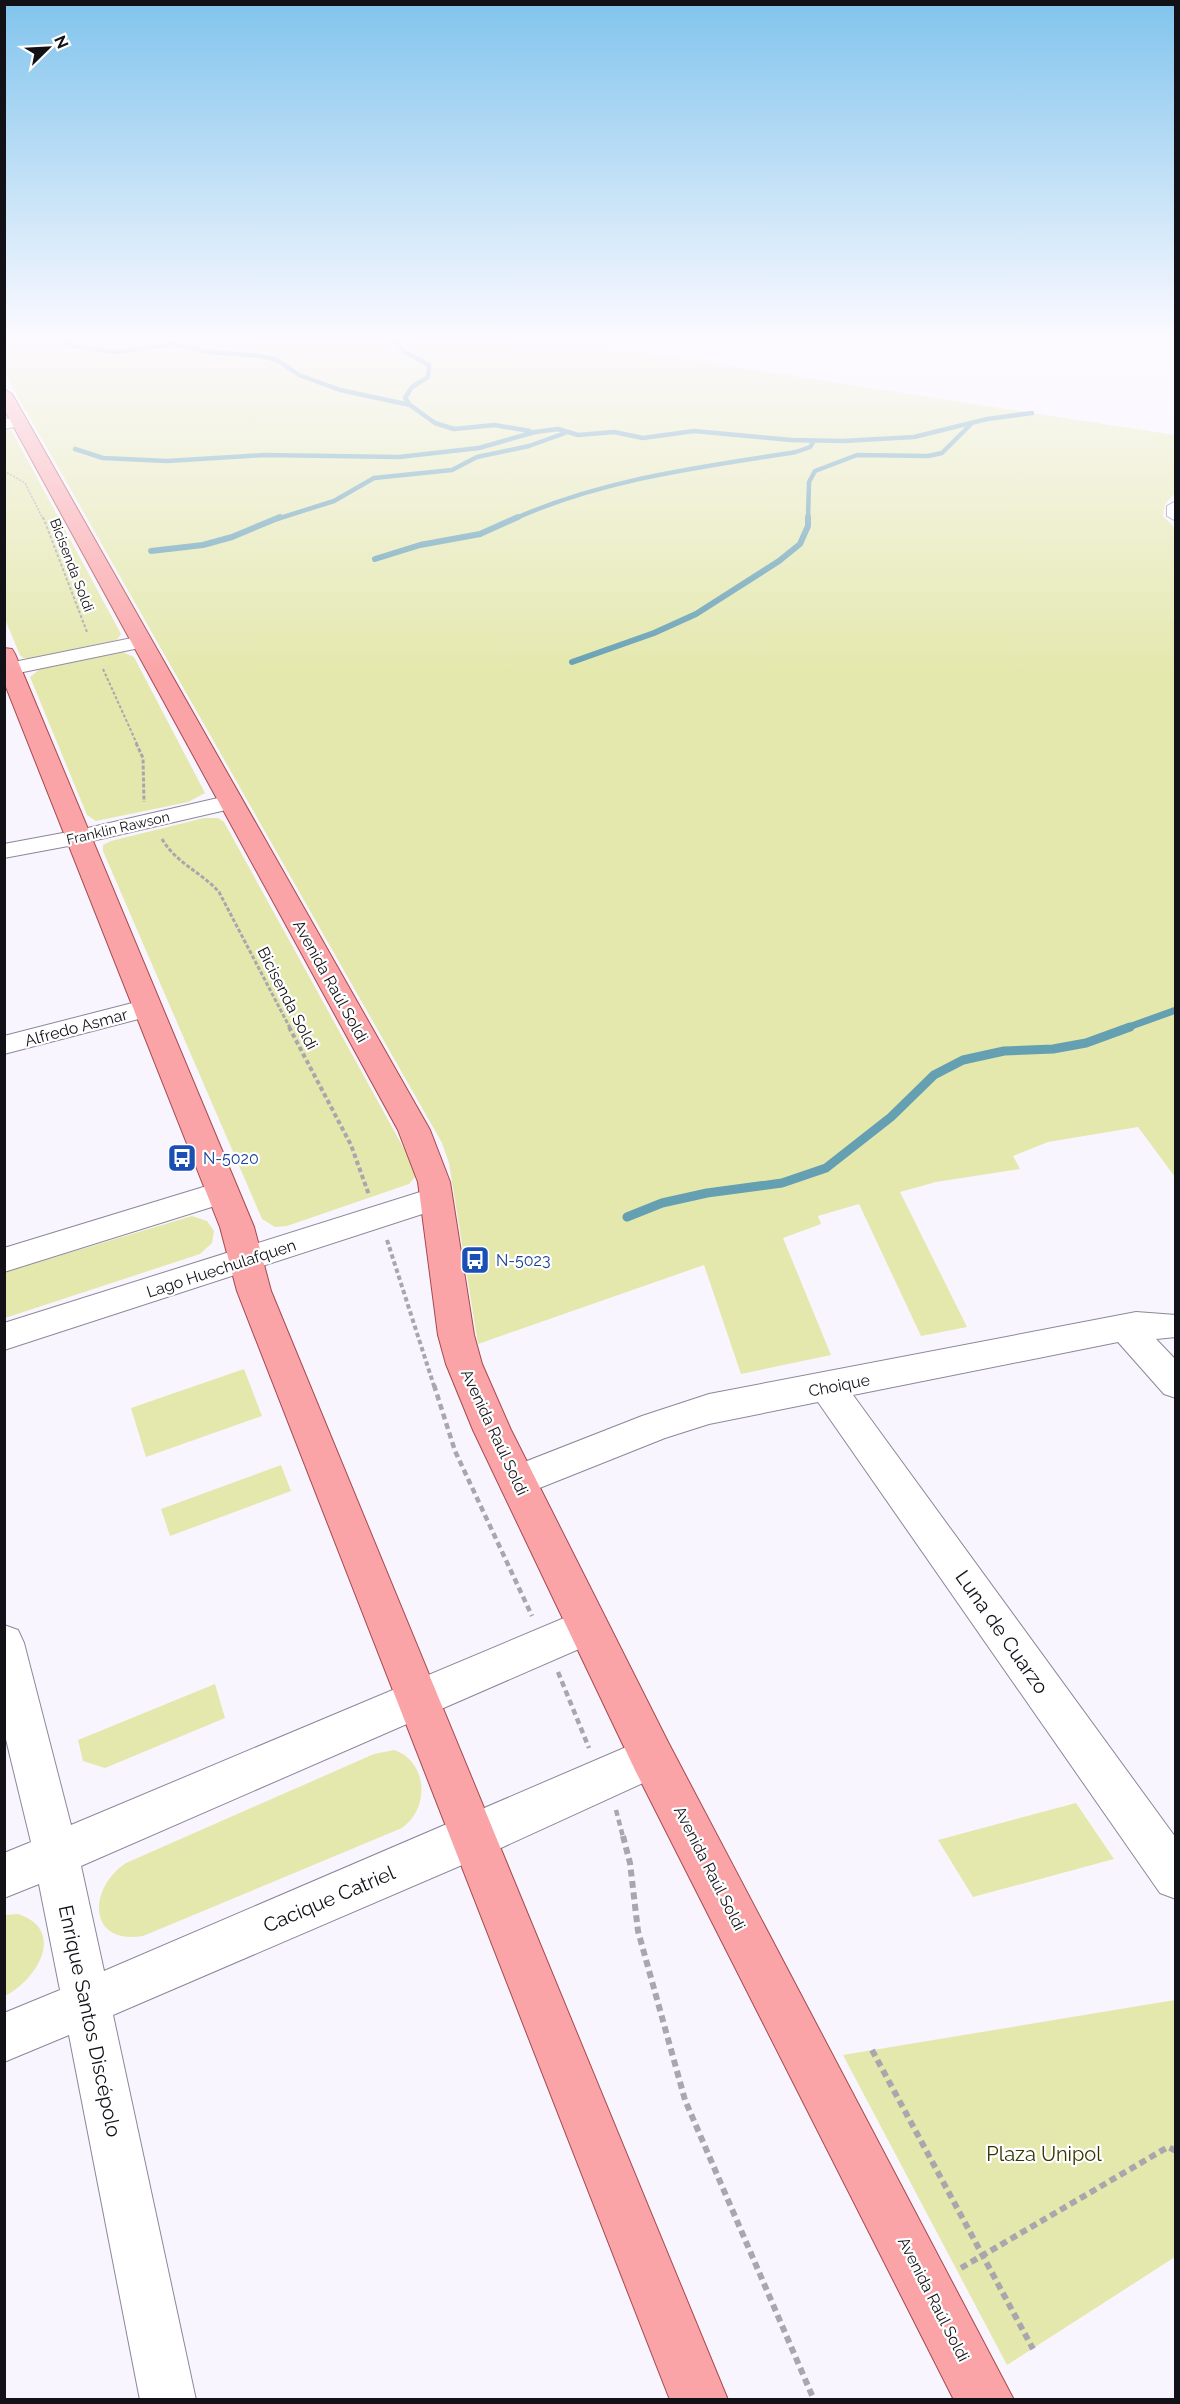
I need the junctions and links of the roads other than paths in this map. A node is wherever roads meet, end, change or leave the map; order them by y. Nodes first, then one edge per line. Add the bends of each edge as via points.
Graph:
1 (32, 451) edge
2 (1176, 506) edge
3 (1176, 516) edge
4 (142, 642) junction
5 (6, 664) edge
6 (231, 802) junction
7 (79, 837) junction
8 (4, 851) edge
9 (148, 1008) junction
10 (4, 1045) edge
11 (223, 1192) junction
12 (436, 1198) junction
13 (4, 1260) edge
14 (246, 1260) junction
15 (1170, 1326) dead end
16 (1125, 1327) junction
17 (4, 1337) edge
18 (1176, 1384) edge
19 (828, 1388) junction
20 (517, 1481) junction
21 (588, 1626) junction
22 (4, 1643) edge
23 (419, 1701) junction
24 (652, 1757) junction
25 (474, 1837) junction
26 (56, 1854) junction
27 (4, 1876) edge
28 (1176, 1877) edge
29 (86, 2003) junction
30 (4, 2038) edge
31 (168, 2400) edge
32 (699, 2400) edge
33 (985, 2400) edge

1 - 4 main road, Avenida Raúl Soldi
2 - 3 street
4 - 5 street
4 - 6 main road, Avenida Raúl Soldi
5 - 7 main road
6 - 7 street, Franklin Rawson
6 - 12 main road, Avenida Raúl Soldi via 414,1130 430,1168
7 - 8 street, Franklin Rawson
7 - 9 main road
9 - 10 street, Alfredo Asmar
9 - 11 main road
11 - 13 street
11 - 14 main road
12 - 14 street, Lago Huechulafquen
12 - 20 main road, Avenida Raúl Soldi via 464,1364
14 - 17 street, Lago Huechulafquen
14 - 23 main road via 254,1291
15 - 16 street, Choique
16 - 18 street
16 - 19 street, Choique
19 - 20 street, Choique via 682,1416
19 - 28 street, Luna de Cuarzo
20 - 21 main road, Avenida Raúl Soldi
21 - 23 street
21 - 24 main road, Avenida Raúl Soldi
22 - 26 street, Enrique Santos Discépolo
23 - 25 main road
23 - 26 street
24 - 25 street, Cacique Catriel
24 - 33 main road, Avenida Raúl Soldi
25 - 29 street, Cacique Catriel
25 - 32 main road
26 - 27 street
26 - 29 street, Enrique Santos Discépolo
29 - 30 street, Cacique Catriel
29 - 31 street, Enrique Santos Discépolo

